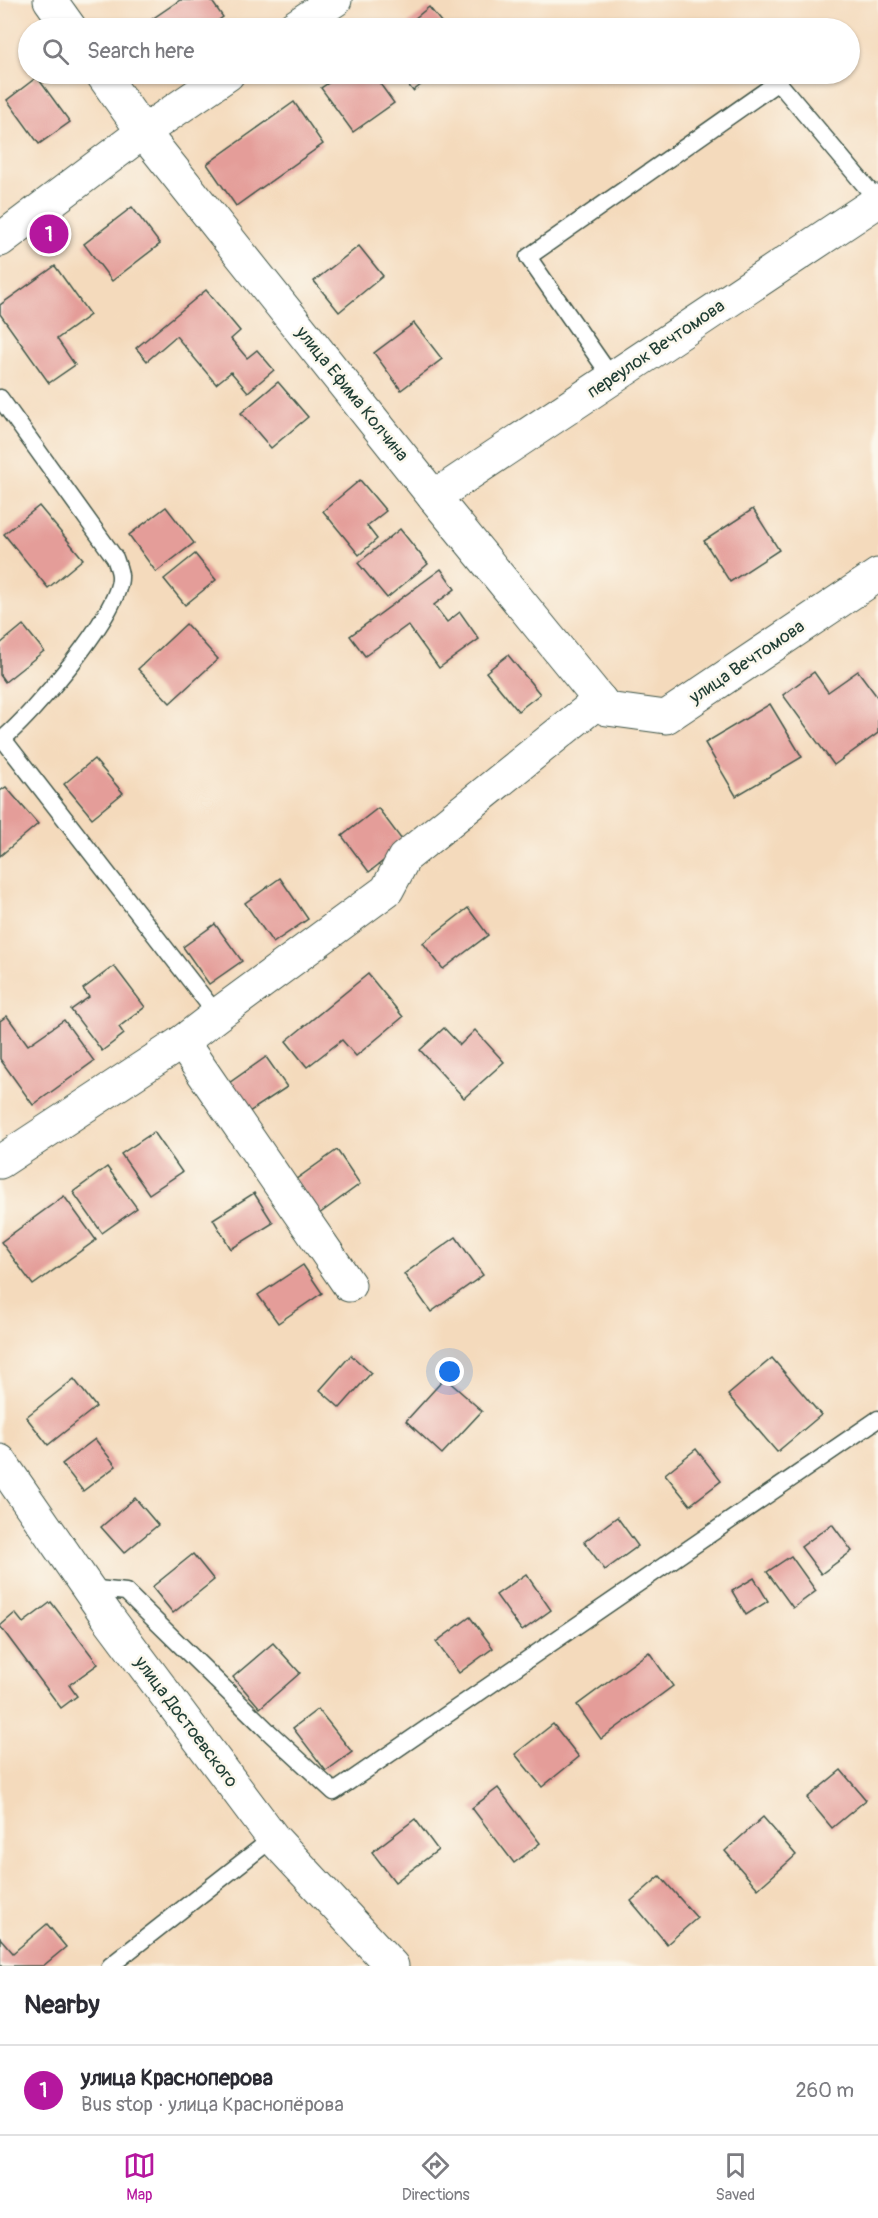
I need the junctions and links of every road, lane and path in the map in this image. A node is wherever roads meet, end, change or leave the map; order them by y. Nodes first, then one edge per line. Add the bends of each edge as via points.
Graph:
1 (50, 0) edge
2 (335, 0) edge
3 (63, 18) edge
4 (308, 18) edge
5 (109, 84) edge
6 (213, 84) edge
7 (775, 84) edge
8 (780, 84) edge
9 (143, 132) junction
10 (878, 201) edge
11 (0, 240) edge
12 (612, 378) junction
13 (0, 398) edge
14 (434, 497) junction
15 (878, 575) edge
16 (604, 704) junction
17 (2, 740) edge
18 (216, 1015) junction
19 (182, 1042) junction
20 (0, 1162) edge
21 (349, 1285) dead end
22 (878, 1419) edge
23 (0, 1461) edge
24 (87, 1588) junction
25 (273, 1838) junction
26 (110, 1966) edge
27 (392, 1966) edge

1 - 3 street
2 - 4 street
5 - 9 street, улица Ефима Колчина
6 - 9 street
7 - 12 lane via 528,257
8 - 10 lane
9 - 11 street
9 - 14 street, улица Ефима Колчина
10 - 12 street, переулок Вечтомова
12 - 14 street, переулок Вечтомова
13 - 17 lane via 115,558 121,577 114,603 73,663
14 - 16 street, улица Ефима Колчина
15 - 16 street, улица Вечтомова via 666,717
16 - 18 street via 404,858 387,890
17 - 18 lane
18 - 19 street
19 - 20 street
19 - 21 street
22 - 24 lane via 334,1792 126,1592
23 - 24 street, улица Достоевского
24 - 25 street, улица Достоевского
25 - 26 lane
25 - 27 street, улица Достоевского

